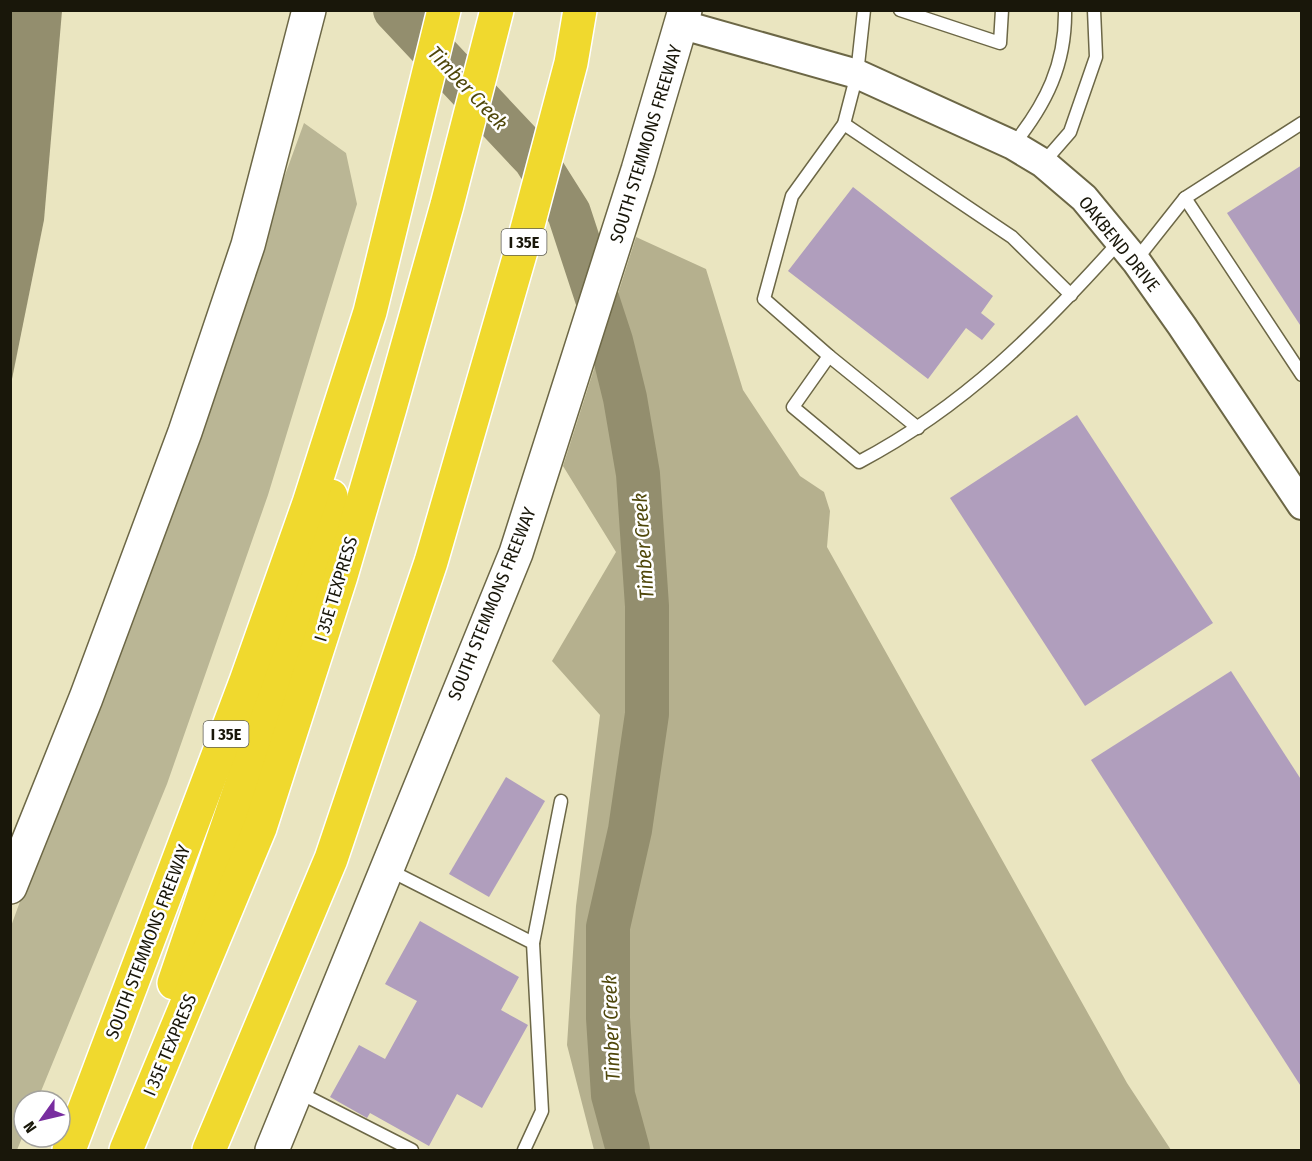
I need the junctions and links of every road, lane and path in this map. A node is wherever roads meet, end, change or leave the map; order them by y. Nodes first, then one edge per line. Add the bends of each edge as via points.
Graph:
1 (309, 10) edge
2 (444, 10) edge
3 (580, 10) edge
4 (585, 10) edge
5 (864, 10) edge
6 (900, 10) edge
7 (1002, 10) edge
8 (1065, 10) edge
9 (1094, 10) edge
10 (496, 17) edge
11 (684, 18) edge
12 (571, 63) junction
13 (857, 74) junction
14 (1302, 123) edge
15 (844, 124) junction
16 (1012, 145) junction
17 (1043, 163) junction
18 (1185, 198) junction
19 (1128, 251) junction
20 (1071, 296) junction
21 (370, 312) junction
22 (829, 356) junction
23 (1302, 375) edge
24 (918, 428) junction
25 (1302, 505) edge
26 (561, 801) dead end
27 (386, 868) junction
28 (10, 887) edge
29 (533, 943) junction
30 (296, 1091) junction
31 (69, 1150) edge
32 (117, 1150) edge
33 (126, 1150) edge
34 (208, 1150) edge
35 (272, 1150) edge
36 (412, 1150) edge
37 (524, 1150) edge

1 - 28 main road via 248,245 185,432
2 - 21 highway, SOUTH STEMMONS FREEWAY / I 35E
3 - 12 highway, I 35E
4 - 12 highway
5 - 13 lane
6 - 7 lane via 1000,43
8 - 16 lane via 1057,75 1029,125
9 - 17 lane via 1096,57 1070,132
10 - 33 highway, I 35E TEXPRESS via 390,408 260,828
11 - 13 street, OAKBEND DRIVE
11 - 27 main road, SOUTH STEMMONS FREEWAY via 516,553
12 - 34 highway, I 35E via 431,562 331,859
13 - 15 lane
13 - 16 street, OAKBEND DRIVE
14 - 18 lane
15 - 20 lane via 1012,237
15 - 22 lane via 792,196 764,298
16 - 17 street, OAKBEND DRIVE
17 - 19 street, OAKBEND DRIVE via 1084,198
18 - 19 lane
18 - 23 lane
19 - 20 lane
19 - 25 street, OAKBEND DRIVE
20 - 24 lane via 993,373
21 - 31 highway, SOUTH STEMMONS FREEWAY / I 35E via 309,503 246,681
21 - 32 highway via 314,575
22 - 24 lane
22 - 24 lane via 793,407 859,462
26 - 29 lane
27 - 29 lane
27 - 30 main road, SOUTH STEMMONS FREEWAY
29 - 37 lane via 542,1111
30 - 35 main road, SOUTH STEMMONS FREEWAY
30 - 36 lane

